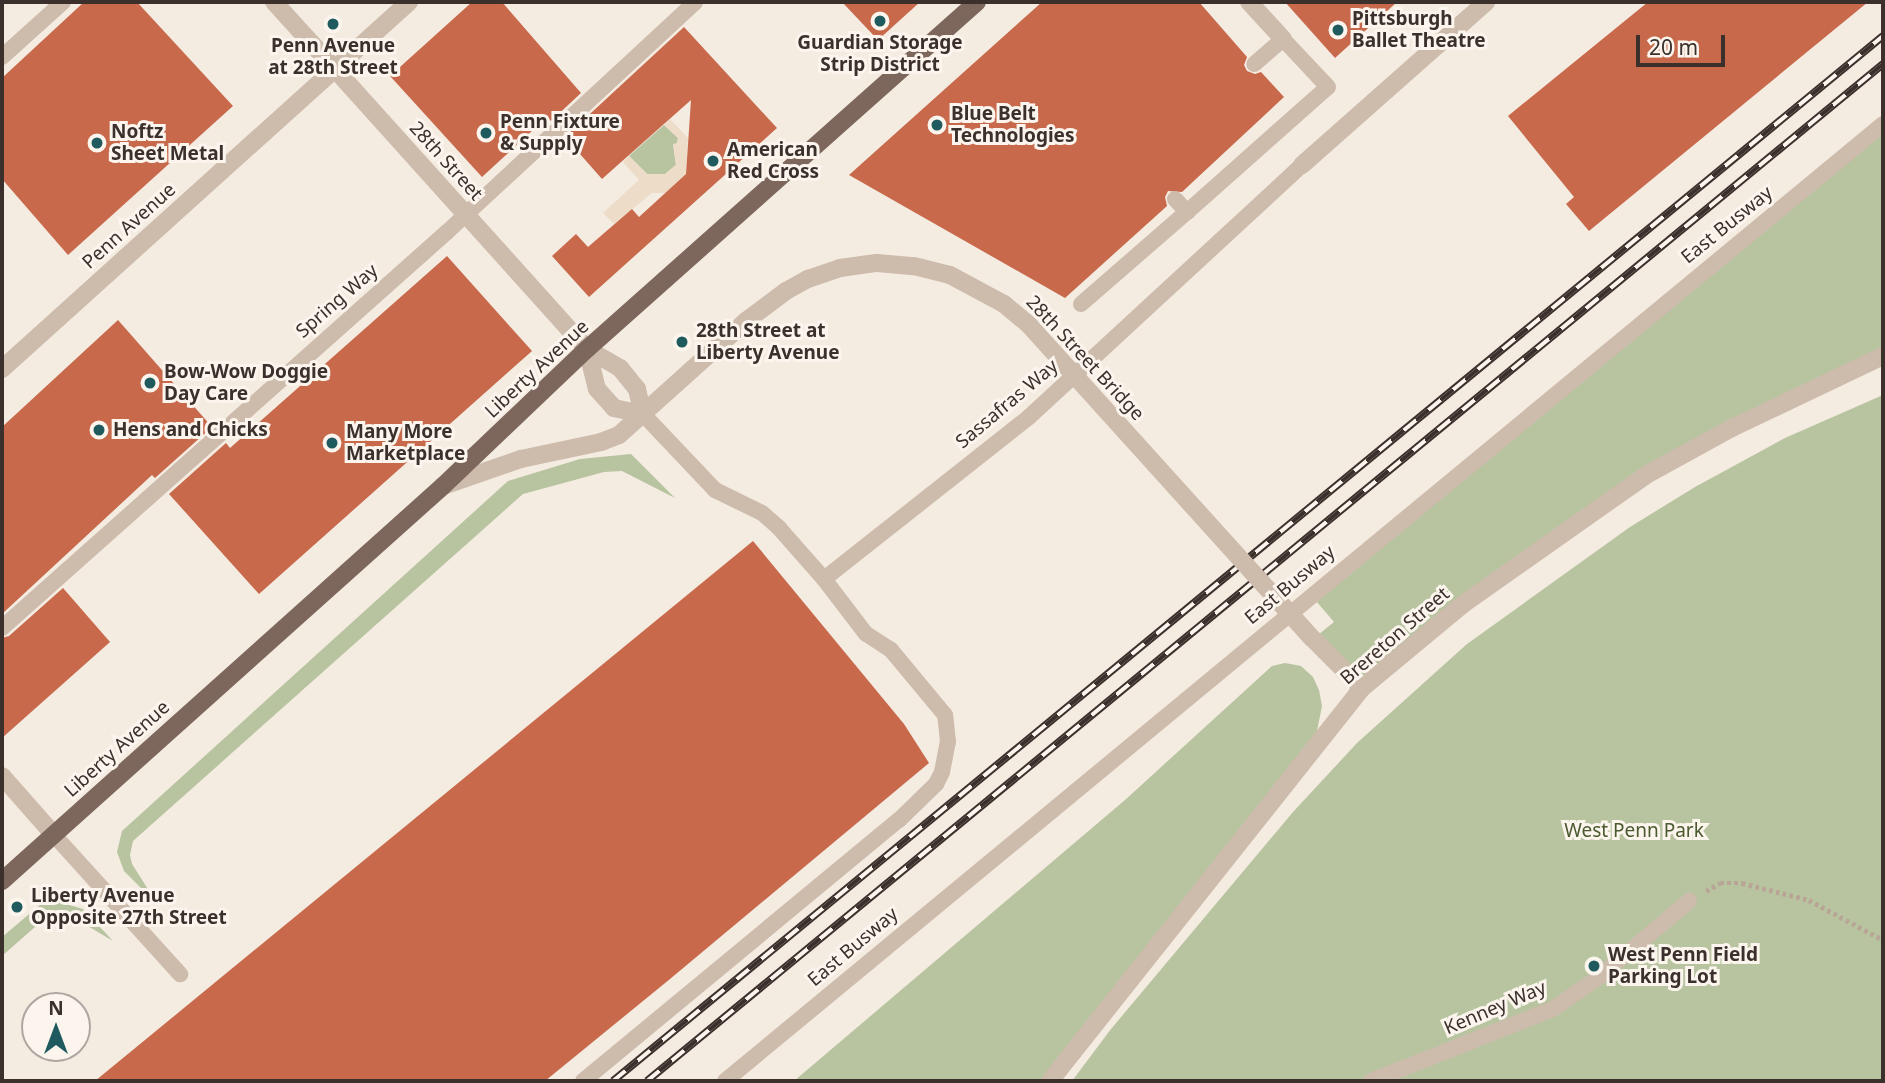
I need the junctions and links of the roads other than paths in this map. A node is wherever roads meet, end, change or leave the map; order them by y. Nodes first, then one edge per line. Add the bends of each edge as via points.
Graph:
1 (63, 2) edge
2 (274, 2) edge
3 (409, 2) edge
4 (695, 2) edge
5 (977, 2) edge
6 (1249, 2) edge
7 (1486, 2) edge
8 (1283, 38) junction
9 (2, 57) edge
10 (1254, 64) dead end
11 (334, 68) junction
12 (1883, 124) edge
13 (1302, 165) joint
14 (1175, 199) dead end
15 (1186, 212) junction
16 (466, 214) junction
17 (1081, 304) dead end
18 (587, 349) junction
19 (1883, 356) edge
20 (2, 369) edge
21 (643, 414) junction
22 (443, 486) junction
23 (824, 579) junction
24 (2, 628) edge
25 (1362, 688) junction
26 (2, 776) edge
27 (54, 835) junction
28 (2, 881) edge
29 (1689, 901) road end
30 (180, 974) dead end
31 (583, 1081) edge
32 (725, 1081) edge
33 (1050, 1081) edge
34 (1371, 1081) edge

1 - 9 lane
2 - 11 street, 28th Street
3 - 11 street, Penn Avenue
4 - 16 lane, Spring Way
5 - 18 main road, Liberty Avenue
6 - 8 street
7 - 13 street, Sassafras Way
8 - 10 lane
8 - 15 lane via 1328,87
11 - 16 street, 28th Street
11 - 20 street, Penn Avenue
12 - 32 lane, East Busway
13 - 23 lane, Sassafras Way via 1029,416
14 - 15 lane
15 - 17 lane
16 - 18 street, 28th Street
16 - 24 lane, Spring Way
18 - 21 street, 28th Street via 620,368 637,389
18 - 21 street, 28th Street via 597,389 614,408
18 - 22 main road, Liberty Avenue
19 - 25 street, Brereton Street via 1646,475 1462,605
21 - 22 street, 28th Street Bridge via 619,435 601,442 521,459
21 - 23 lane via 715,490 762,513 779,527
21 - 25 street, 28th Street Bridge, bridge via 746,321 808,279 877,263 950,275 1030,325
22 - 27 main road, Liberty Avenue
23 - 31 lane via 866,634 891,650 945,715 948,742 942,772 936,784 899,820
25 - 33 street, Brereton Street
26 - 27 street
27 - 28 main road, Liberty Avenue
27 - 30 lane
29 - 34 lane, Kenney Way via 1599,977 1553,1009

